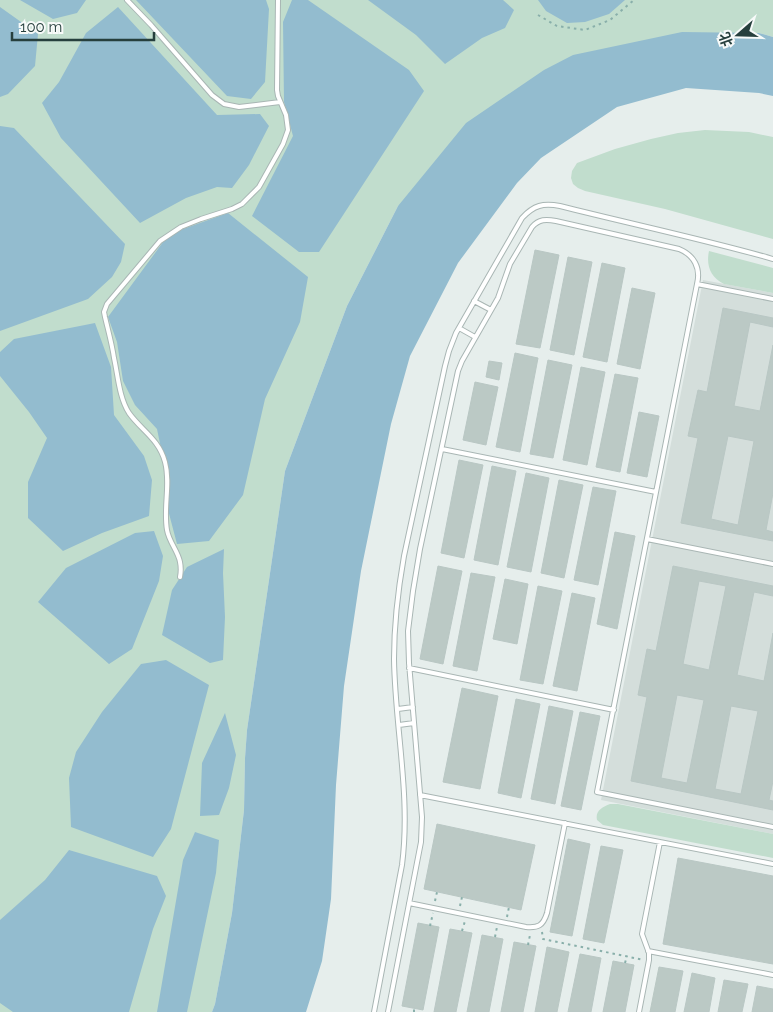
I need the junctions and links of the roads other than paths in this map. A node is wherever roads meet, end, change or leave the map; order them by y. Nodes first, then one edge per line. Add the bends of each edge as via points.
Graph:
1 (127, 0) edge
2 (278, 0) edge
3 (280, 102) junction
4 (773, 259) edge
5 (697, 284) junction
6 (773, 299) edge
7 (474, 300) junction
8 (491, 310) junction
9 (459, 328) junction
10 (475, 337) junction
11 (442, 448) junction
12 (656, 492) junction
13 (647, 539) junction
14 (773, 564) edge
15 (180, 577) dead end
16 (409, 668) junction
17 (412, 707) junction
18 (398, 709) junction
19 (614, 710) junction
20 (414, 723) junction
21 (399, 725) junction
22 (420, 795) junction
23 (565, 823) junction
24 (773, 827) edge
25 (660, 842) junction
26 (773, 864) edge
27 (409, 903) junction
28 (648, 951) junction
29 (773, 975) edge
30 (374, 1012) edge
31 (388, 1012) edge
32 (639, 1012) edge

1 - 3 lane via 212,95 224,104 239,108
2 - 3 lane via 277,90
3 - 15 lane via 288,130 259,187 242,204 181,227 160,241 107,304 104,312 124,401 129,412 155,441 166,464 167,532 180,560
4 - 7 lane via 560,206 540,205 522,218
5 - 6 lane
5 - 8 lane via 695,263 684,251 544,219 535,223 510,264
5 - 12 lane
7 - 8 lane
7 - 9 lane
8 - 10 lane
9 - 10 lane
9 - 18 lane via 445,366 404,556 394,660
10 - 11 lane via 460,366
11 - 12 lane
11 - 16 lane via 413,591 408,631
12 - 13 lane
13 - 14 lane
13 - 19 lane
16 - 17 lane
16 - 19 lane
17 - 18 lane
17 - 20 lane
18 - 21 lane
19 - 24 lane via 598,792
20 - 21 lane
20 - 22 lane
21 - 30 lane via 405,840
22 - 23 lane
22 - 27 lane via 421,842
23 - 25 lane
23 - 27 lane via 547,913 537,927
25 - 26 lane
25 - 28 lane via 642,934
27 - 31 lane
28 - 29 lane
28 - 32 lane

